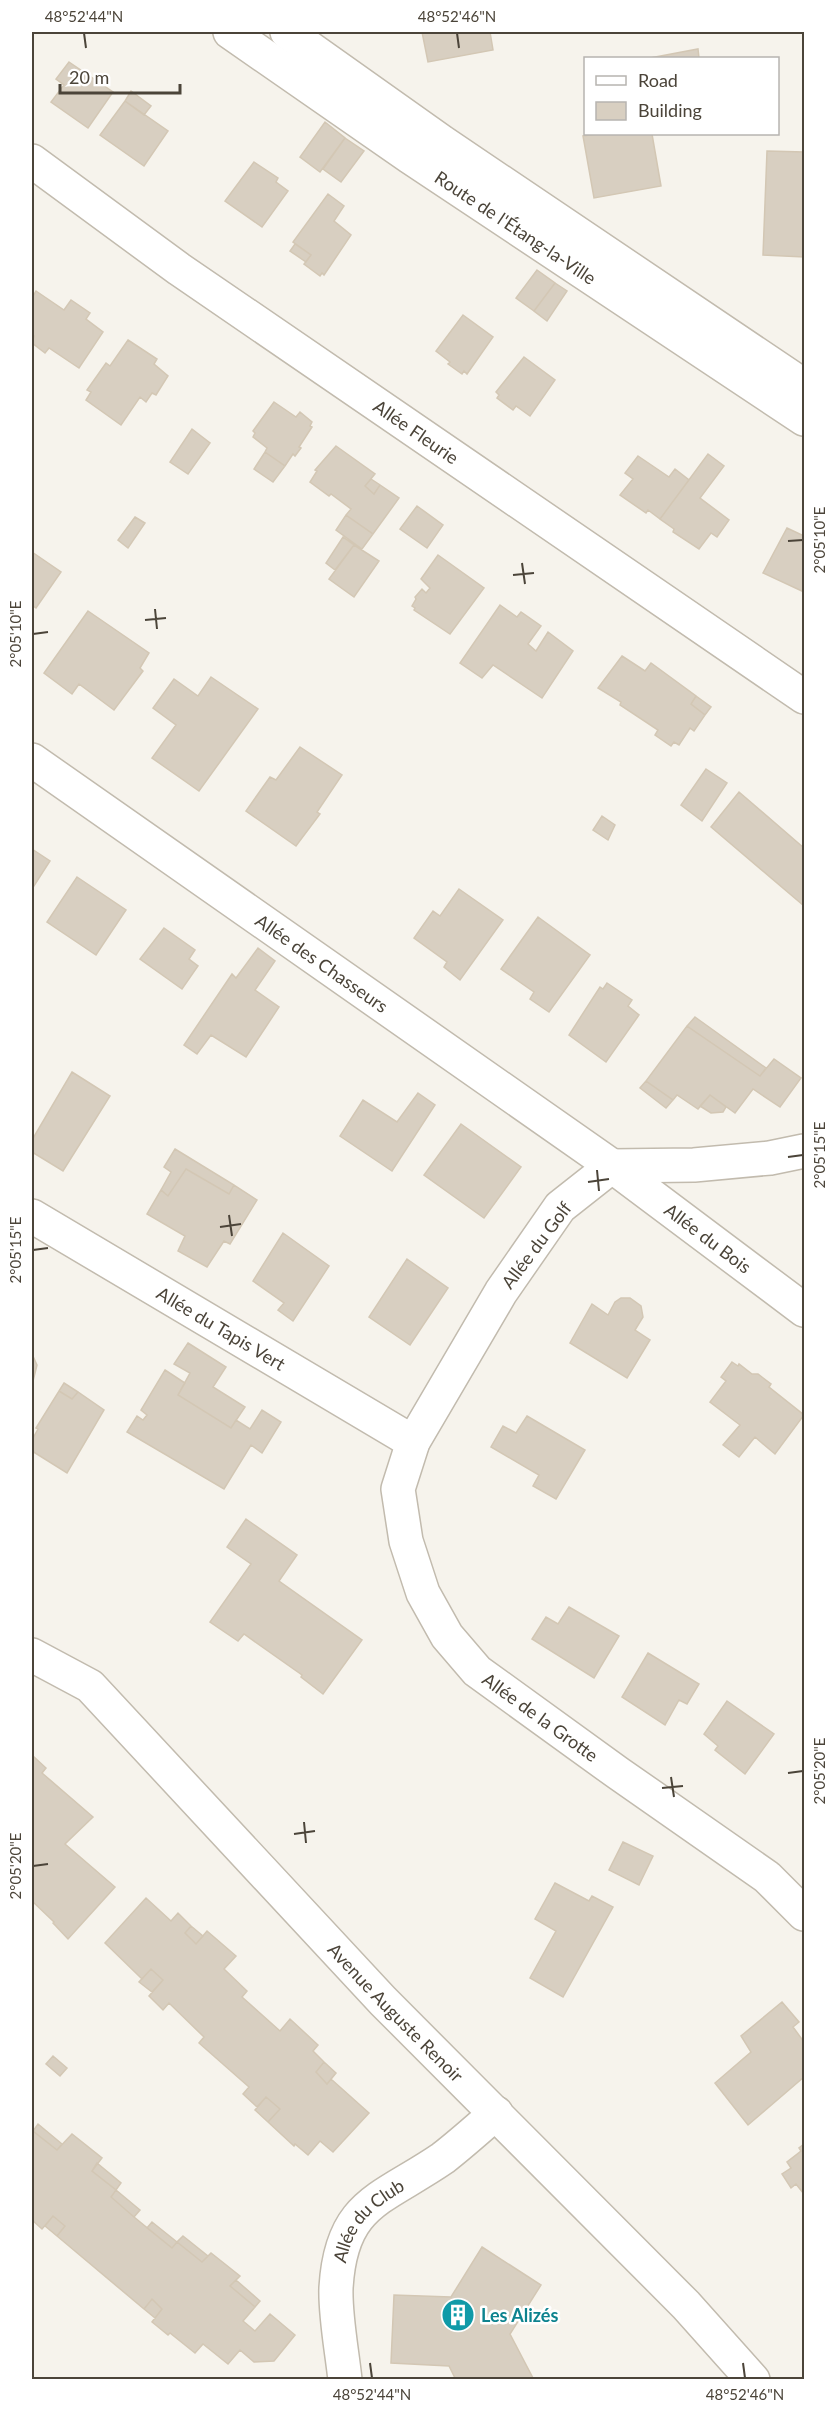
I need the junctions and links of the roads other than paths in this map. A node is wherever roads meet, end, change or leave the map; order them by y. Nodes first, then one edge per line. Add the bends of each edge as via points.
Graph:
1 (230, 32) edge
2 (290, 34) edge
3 (275, 63) junction
4 (32, 161) edge
5 (804, 386) edge
6 (804, 419) edge
7 (804, 697) edge
8 (32, 760) edge
9 (804, 1151) edge
10 (612, 1166) junction
11 (32, 1216) edge
12 (804, 1310) edge
13 (413, 1442) junction
14 (32, 1655) edge
15 (803, 1915) edge
16 (496, 2113) junction
17 (345, 2379) edge
18 (753, 2379) edge

1 - 3 street, Route de l'Étang-la-Ville
2 - 3 street
2 - 5 street, Route de l'Étang-la-Ville via 442,142
3 - 6 street, Route de l'Étang-la-Ville
4 - 7 street, Allée Fleurie via 179,269
8 - 10 street, Allée des Chasseurs
9 - 10 street via 694,1165
10 - 12 street, Allée du Bois
10 - 13 street, Allée du Golf via 560,1207 501,1292
11 - 13 street, Allée du Tapis Vert
13 - 15 street, Allée de la Grotte via 399,1489 406,1541 423,1593 447,1636 477,1671 768,1877
14 - 16 street, Avenue Auguste Renoir via 90,1686 383,2001
16 - 17 street, Allée du Club via 444,2157 371,2202 352,2224 341,2249 336,2289
16 - 18 street, Avenue Auguste Renoir via 686,2305

